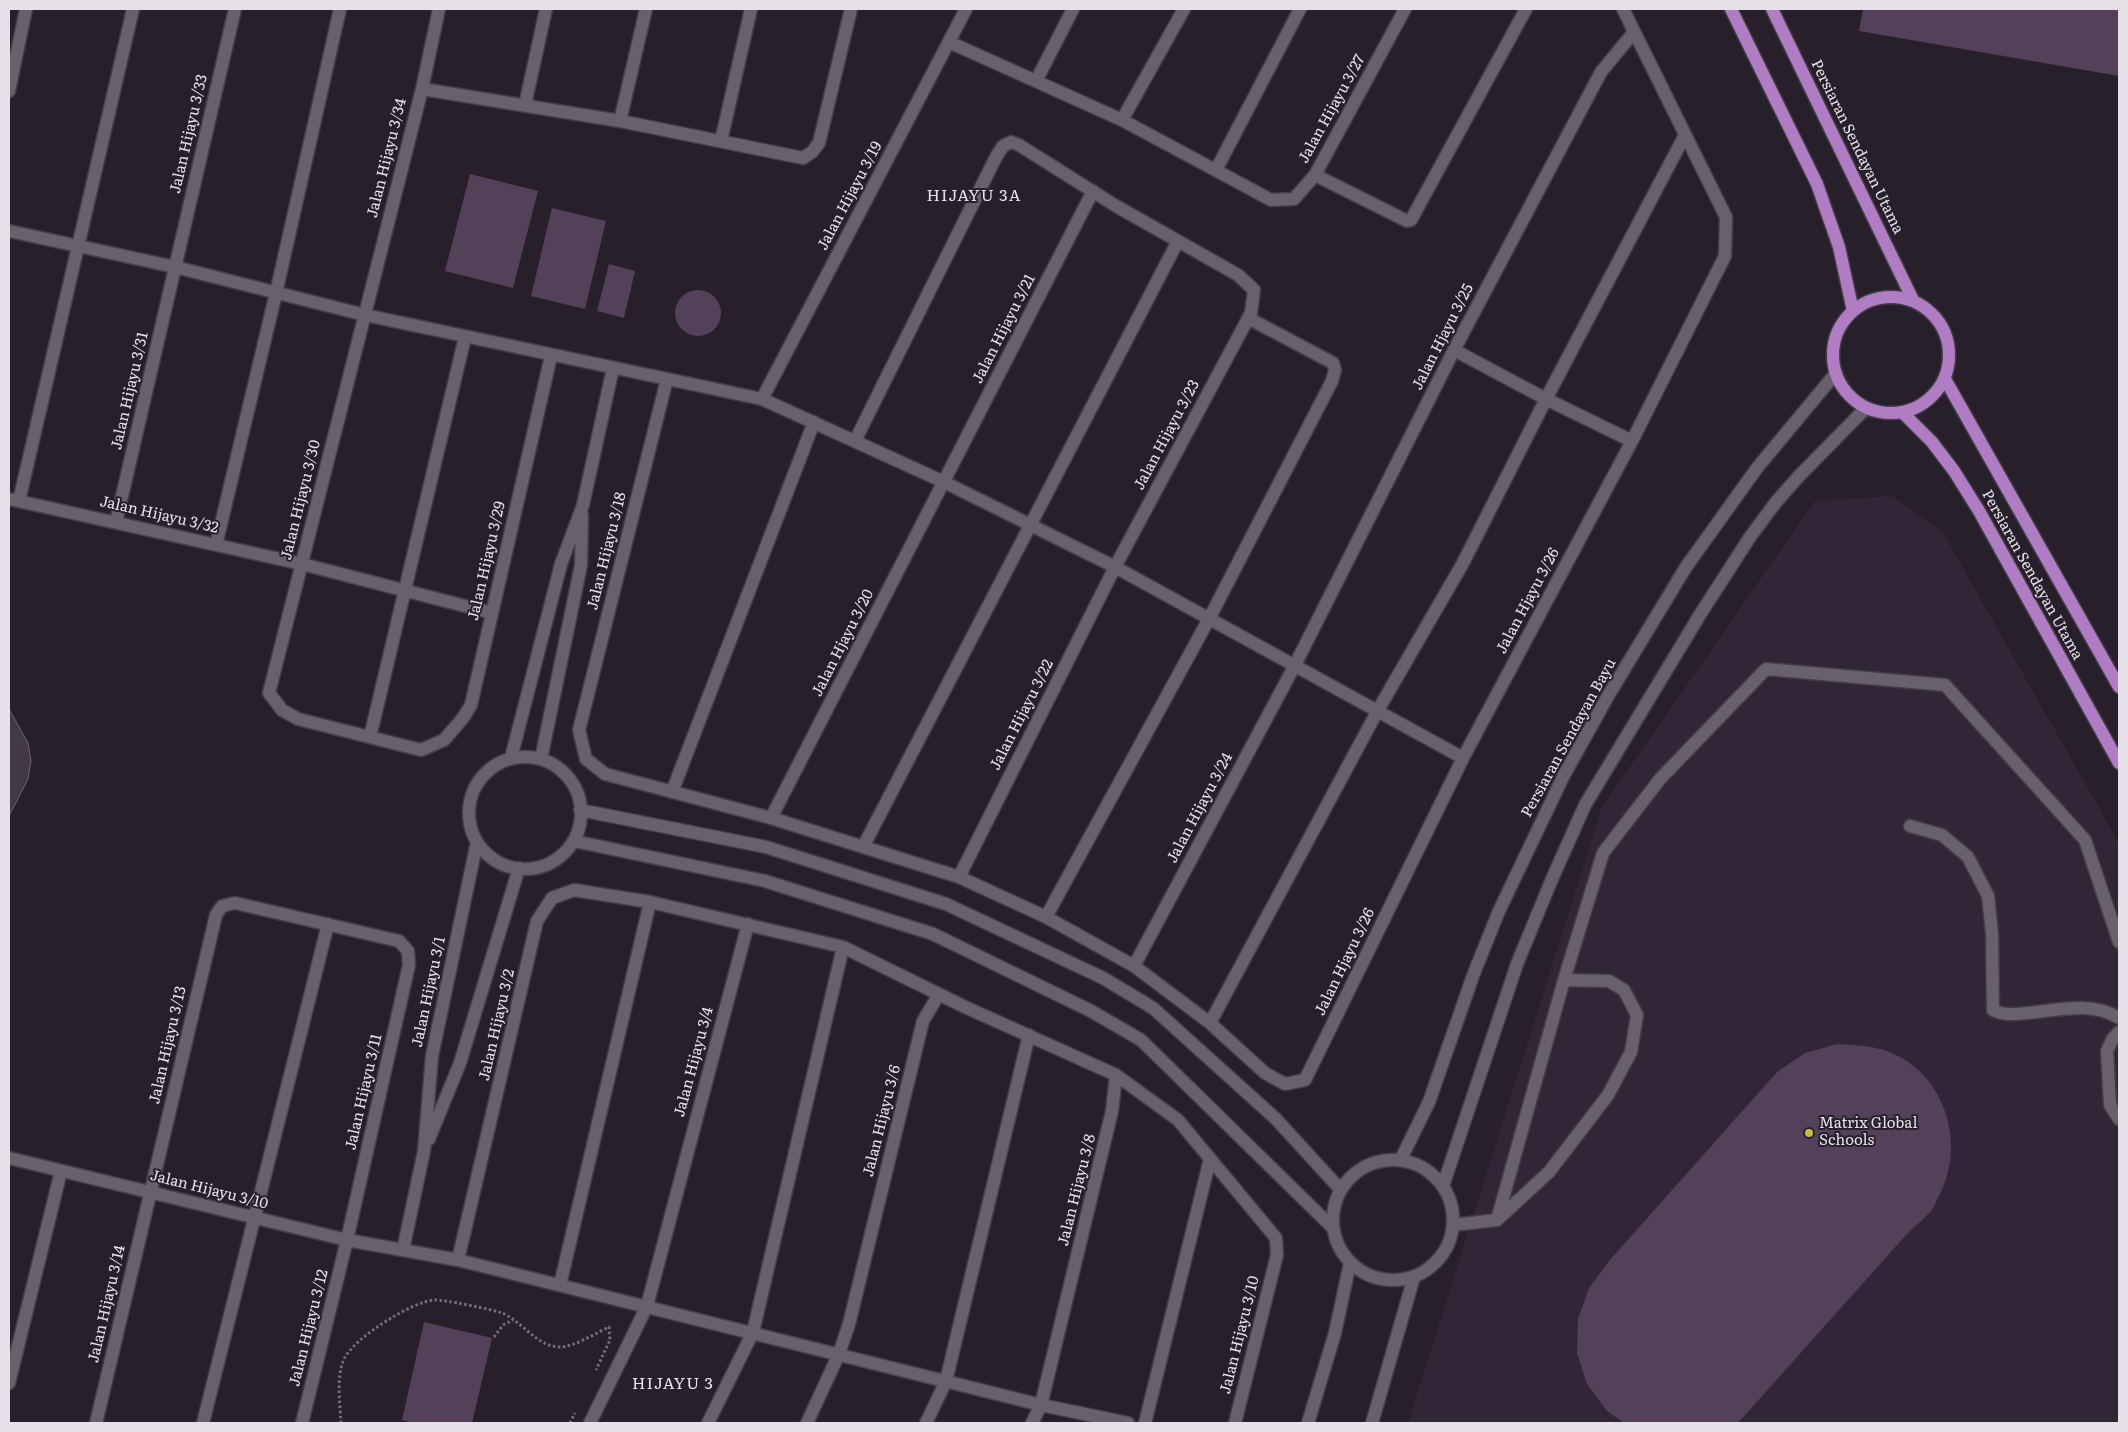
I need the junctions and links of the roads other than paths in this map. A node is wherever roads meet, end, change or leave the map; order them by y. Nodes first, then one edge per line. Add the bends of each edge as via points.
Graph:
1 (26, 9) edge
2 (133, 9) edge
3 (235, 9) edge
4 (340, 9) edge
5 (438, 9) edge
6 (546, 9) edge
7 (646, 9) edge
8 (751, 9) edge
9 (851, 9) edge
10 (966, 9) edge
11 (1073, 9) edge
12 (1184, 9) edge
13 (1300, 9) edge
14 (1405, 9) edge
15 (1526, 9) edge
16 (1623, 9) edge
17 (1731, 9) edge
18 (1772, 9) edge
19 (1634, 32) junction
20 (949, 42) junction
21 (1036, 81) junction
22 (422, 89) junction
23 (9, 91) edge
24 (526, 106) junction
25 (620, 120) junction
26 (1122, 120) junction
27 (1685, 135) junction
28 (721, 141) junction
29 (1216, 170) junction
30 (1315, 175) junction
31 (1093, 191) junction
32 (9, 231) edge
33 (1178, 241) junction
34 (79, 246) junction
35 (175, 267) junction
36 (276, 293) junction
37 (1913, 300) junction
38 (1853, 311) junction
39 (364, 315) junction
40 (1248, 318) junction
41 (465, 337) junction
42 (1454, 350) junction
43 (551, 356) junction
44 (613, 368) junction
45 (1836, 373) junction
46 (667, 379) junction
47 (1945, 379) junction
48 (762, 398) junction
49 (1546, 399) junction
50 (1866, 408) junction
51 (1903, 413) junction
52 (814, 422) junction
53 (855, 441) junction
54 (1632, 441) junction
55 (944, 482) junction
56 (14, 500) edge
57 (583, 505) junction
58 (116, 522) junction
59 (1032, 526) junction
60 (216, 545) junction
61 (302, 564) junction
62 (1115, 567) junction
63 (405, 591) junction
64 (492, 613) junction
65 (1210, 617) junction
66 (1295, 665) junction
67 (2119, 688) edge
68 (1378, 710) junction
69 (370, 737) junction
70 (511, 758) junction
71 (1463, 758) junction
72 (541, 759) junction
73 (2119, 763) edge
74 (672, 792) junction
75 (580, 810) junction
76 (772, 818) junction
77 (1910, 826) dead end
78 (574, 841) junction
79 (477, 842) junction
80 (864, 847) junction
81 (519, 868) junction
82 (959, 877) junction
83 (650, 902) junction
84 (1046, 917) junction
85 (328, 924) junction
86 (748, 924) junction
87 (2119, 942) edge
88 (843, 947) junction
89 (1134, 966) junction
90 (1564, 980) junction
91 (939, 994) junction
92 (2119, 1018) edge
93 (1210, 1023) junction
94 (2119, 1032) edge
95 (1029, 1035) junction
96 (1116, 1075) junction
97 (2119, 1119) edge
98 (424, 1151) junction
99 (9, 1158) edge
100 (1210, 1159) junction
101 (1401, 1159) junction
102 (61, 1171) junction
103 (1443, 1186) junction
104 (1340, 1190) junction
105 (150, 1192) junction
106 (254, 1218) junction
107 (1497, 1220) junction
108 (1453, 1225) junction
109 (1333, 1228) junction
110 (347, 1240) junction
111 (403, 1250) junction
112 (458, 1260) junction
113 (1350, 1263) junction
114 (1414, 1277) junction
115 (560, 1285) junction
116 (647, 1306) junction
117 (753, 1332) junction
118 (839, 1354) junction
119 (946, 1381) junction
120 (9, 1383) edge
121 (1041, 1405) junction
122 (96, 1423) edge
123 (203, 1423) edge
124 (302, 1423) edge
125 (590, 1423) edge
126 (708, 1423) edge
127 (806, 1423) edge
128 (926, 1423) edge
129 (1032, 1423) edge
130 (1128, 1423) edge
131 (1145, 1423) edge
132 (1235, 1423) edge
133 (1308, 1423) edge
134 (1372, 1423) edge

1 - 23 street
2 - 34 street
3 - 35 street, Jalan Hijayu 3/33
4 - 36 street
5 - 22 street, Jalan Hijayu 3/34
6 - 24 street
7 - 25 street
8 - 28 street
9 - 28 street via 819,143 812,152 803,158
10 - 20 street, Jalan Hijayu 3/19
11 - 21 street
12 - 26 street
13 - 29 street
14 - 30 street, Jalan Hijayu 3/27
15 - 30 street via 1412,220
16 - 19 street, Jalan Hjayu 3/26
17 - 38 main road via 1817,184 1839,248
18 - 37 main road, Persiaran Sendayan Utama
19 - 27 street, Jalan Hjayu 3/26
19 - 42 street, Jalan Hjayu 3/25 via 1601,72
20 - 21 street, Jalan Hijayu 3/27
20 - 48 street, Jalan Hijayu 3/19
21 - 26 street, Jalan Hijayu 3/27
22 - 24 street
22 - 39 street, Jalan Hijayu 3/34
24 - 25 street
25 - 28 street
26 - 29 street, Jalan Hijayu 3/27
27 - 49 street
27 - 54 street, Jalan Hjayu 3/26 via 1726,217 1725,256
29 - 30 street, Jalan Hijayu 3/27 via 1271,200 1294,199
31 - 33 street
31 - 53 street via 1020,145 1011,142 1003,146
31 - 55 street, Jalan Hijayu 3/21
32 - 34 street
33 - 40 street, Jalan Hijayu 3/23 via 1238,275 1254,290
33 - 59 street
34 - 35 street
34 - 56 street
35 - 36 street
35 - 58 street, Jalan Hijayu 3/31
36 - 39 street
36 - 60 street
37 - 38 main road via 1881,297
37 - 47 main road via 1929,310 1945,333 1950,361
38 - 45 main road via 1835,339
39 - 41 street
39 - 61 street, Jalan Hijayu 3/30
40 - 62 street, Jalan Hijayu 3/23
40 - 65 street via 1333,363 1335,370
41 - 43 street
41 - 63 street
42 - 49 street
42 - 66 street, Jalan Hjayu 3/25
43 - 44 street
43 - 64 street, Jalan Hijayu 3/29
44 - 46 street
44 - 57 street
45 - 50 main road via 1842,387
45 - 101 street, Persiaran Sendayan Bayu via 1757,468 1686,568 1564,775 1499,911 1429,1102
46 - 48 street
46 - 74 street, Jalan Hijayu 3/18 via 579,730 586,759 605,774
47 - 51 main road via 1935,394 1920,406
47 - 67 main road, Persiaran Sendayan Utama
48 - 52 street
49 - 54 street
49 - 68 street via 1463,563
50 - 51 main road via 1884,414
50 - 103 street via 1793,482 1750,537 1585,806 1517,964
51 - 73 main road, Persiaran Sendayan Utama via 1932,442 1979,511
52 - 53 street
52 - 74 street
53 - 55 street
54 - 71 street, Jalan Hjayu 3/26
55 - 59 street
55 - 76 street, Jalan Hjayu 3/20
56 - 58 street, Jalan Hijayu 3/32
57 - 70 street via 561,564
57 - 72 street via 581,565
58 - 60 street, Jalan Hijayu 3/32
59 - 62 street
59 - 80 street
60 - 61 street, Jalan Hijayu 3/32
61 - 63 street, Jalan Hijayu 3/32
61 - 69 street, Jalan Hijayu 3/30 via 269,693 282,710 298,718
62 - 65 street
62 - 82 street, Jalan Hijayu 3/22
63 - 64 street, Jalan Hijayu 3/32
63 - 69 street
64 - 69 street, Jalan Hijayu 3/29 via 471,704 444,740 421,750
65 - 66 street
65 - 84 street
66 - 68 street
66 - 89 street, Jalan Hijayu 3/24
68 - 71 street
68 - 93 street
70 - 72 street
70 - 79 street via 482,776 473,791 469,817
71 - 93 street, Jalan Hjayu 3/26 via 1305,1080 1285,1084 1265,1074
72 - 75 street via 568,777
74 - 76 street
75 - 78 street
75 - 104 street via 766,847 946,904 1103,978 1160,1014 1276,1119
76 - 80 street
77 - 92 street via 1942,835 1968,857 1988,896 1993,1010 2008,1015 2088,1007 2108,1011
78 - 81 street via 552,861 535,868
78 - 109 street via 766,880 933,934 1091,1012 1141,1040
79 - 81 street via 488,856
79 - 98 street, Jalan Hijayu 3/1 via 432,1056
80 - 82 street
81 - 98 street, Jalan Hijayu 3/1 via 460,1063
82 - 84 street
83 - 86 street
83 - 112 street, Jalan Hijayu 3/2 via 574,890 552,898 537,922
83 - 115 street
84 - 89 street
85 - 105 street, Jalan Hijayu 3/13 via 235,903 222,906 216,915
85 - 106 street
85 - 110 street, Jalan Hijayu 3/11 via 400,941 408,951 409,965
86 - 88 street
86 - 116 street, Jalan Hijayu 3/4
87 - 90 street via 2085,840 1945,685 1766,669 1660,779 1603,853
88 - 91 street
88 - 117 street
89 - 93 street
90 - 107 street
90 - 107 street via 1609,981 1624,990 1637,1015 1631,1052 1608,1095 1550,1172
91 - 95 street
91 - 118 street, Jalan Hijayu 3/6 via 923,1021 850,1324
94 - 97 street via 2107,1051 2110,1105
95 - 96 street
95 - 119 street
96 - 100 street via 1178,1120
96 - 121 street, Jalan Hijayu 3/8 via 1112,1111
98 - 111 street, Jalan Hijayu 3/1
99 - 102 street, Jalan Hijayu 3/10
100 - 131 street
100 - 132 street, Jalan Hijayu 3/10 via 1276,1238 1277,1256
101 - 103 street via 1432,1172
101 - 104 street via 1366,1165 1351,1175
102 - 105 street, Jalan Hijayu 3/10
102 - 120 street
103 - 108 street via 1450,1198
104 - 109 street via 1333,1208
105 - 106 street, Jalan Hijayu 3/10
105 - 122 street, Jalan Hijayu 3/14
106 - 110 street, Jalan Hijayu 3/10
106 - 123 street
107 - 108 street
108 - 114 street via 1441,1256
109 - 113 street via 1338,1247
110 - 111 street, Jalan Hijayu 3/10
110 - 124 street, Jalan Hijayu 3/12
111 - 112 street, Jalan Hijayu 3/10
112 - 115 street, Jalan Hijayu 3/10
113 - 114 street via 1380,1279
113 - 133 street via 1335,1333
114 - 134 street
115 - 116 street, Jalan Hijayu 3/10
116 - 117 street, Jalan Hijayu 3/10
116 - 125 street, Jalan Hijayu 3/4
117 - 118 street, Jalan Hijayu 3/10
117 - 126 street
118 - 119 street, Jalan Hijayu 3/10
118 - 127 street, Jalan Hijayu 3/6
119 - 121 street, Jalan Hijayu 3/10
119 - 128 street
121 - 129 street, Jalan Hijayu 3/8
121 - 130 street, Jalan Hijayu 3/10

